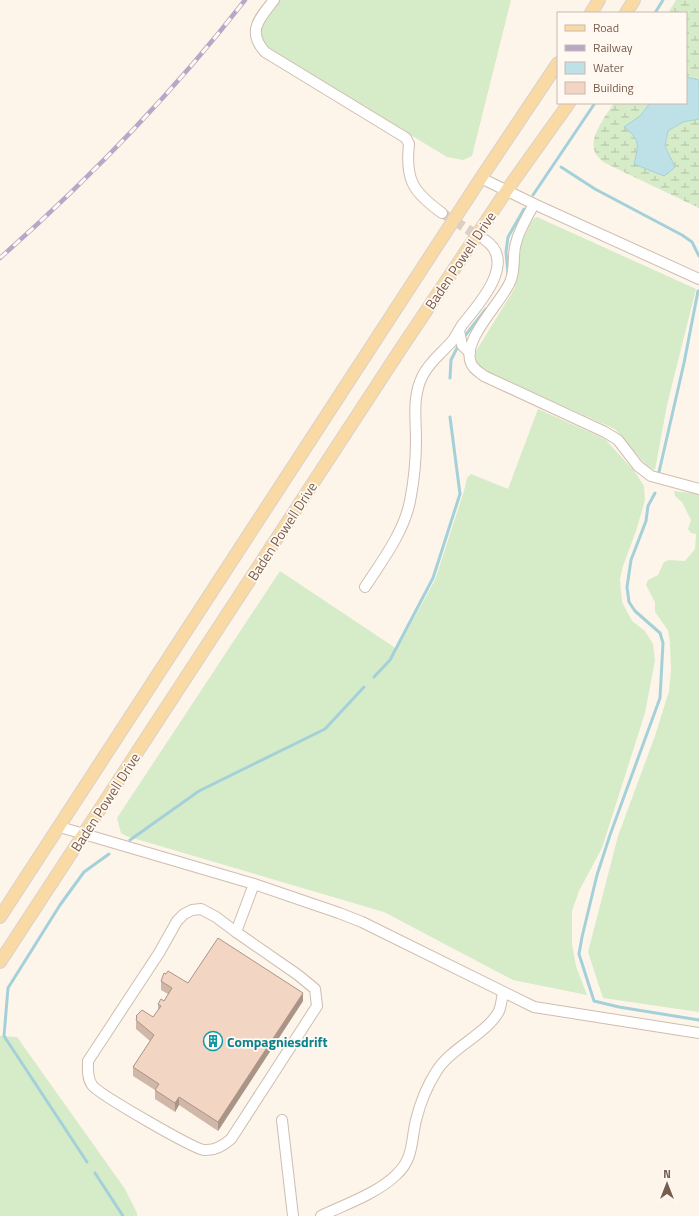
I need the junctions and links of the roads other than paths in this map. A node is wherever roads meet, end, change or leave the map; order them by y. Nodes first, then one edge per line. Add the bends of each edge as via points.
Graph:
1 (274, 0) edge
2 (599, 0) edge
3 (634, 0) edge
4 (592, 12) edge
5 (627, 12) edge
6 (557, 64) edge
7 (568, 104) edge
8 (481, 178) junction
9 (507, 190) junction
10 (534, 204) junction
11 (442, 213) tunnel mouth
12 (485, 240) tunnel mouth
13 (699, 279) edge
14 (458, 331) junction
15 (470, 353) junction
16 (699, 489) edge
17 (365, 587) dead end
18 (60, 827) junction
19 (84, 834) junction
20 (254, 884) junction
21 (0, 917) edge
22 (236, 932) junction
23 (0, 962) edge
24 (503, 993) junction
25 (699, 1033) edge
26 (282, 1120) dead end
27 (293, 1216) edge
28 (321, 1216) edge

1 - 11 street via 255,29 257,43 265,52 406,138 410,144 407,161 410,177 419,196
2 - 4 main road
3 - 5 main road
6 - 8 main road, Baden Powell Drive
7 - 9 main road, Baden Powell Drive
8 - 9 street
8 - 18 main road, Baden Powell Drive
9 - 10 street
9 - 19 main road, Baden Powell Drive
10 - 13 street
10 - 15 street via 516,243 512,280 506,294 495,305 474,339
12 - 14 street via 493,246 497,257 495,277 484,299
14 - 15 street via 462,345
14 - 17 street via 424,373 417,388 416,442 410,502 390,547
15 - 16 street via 470,362 484,376 618,440 638,466 651,476
18 - 19 street
18 - 21 main road, Baden Powell Drive
19 - 20 street
19 - 23 main road, Baden Powell Drive
20 - 22 street
20 - 24 street via 362,922
22 - 22 street via 202,909 184,914 88,1061 89,1078 97,1090 202,1150 220,1148 232,1139 317,1006 315,990 298,975
24 - 25 street via 547,1010
24 - 28 street via 499,1011 486,1026 446,1058 436,1072 424,1096 406,1164 396,1176 378,1188
26 - 27 street

